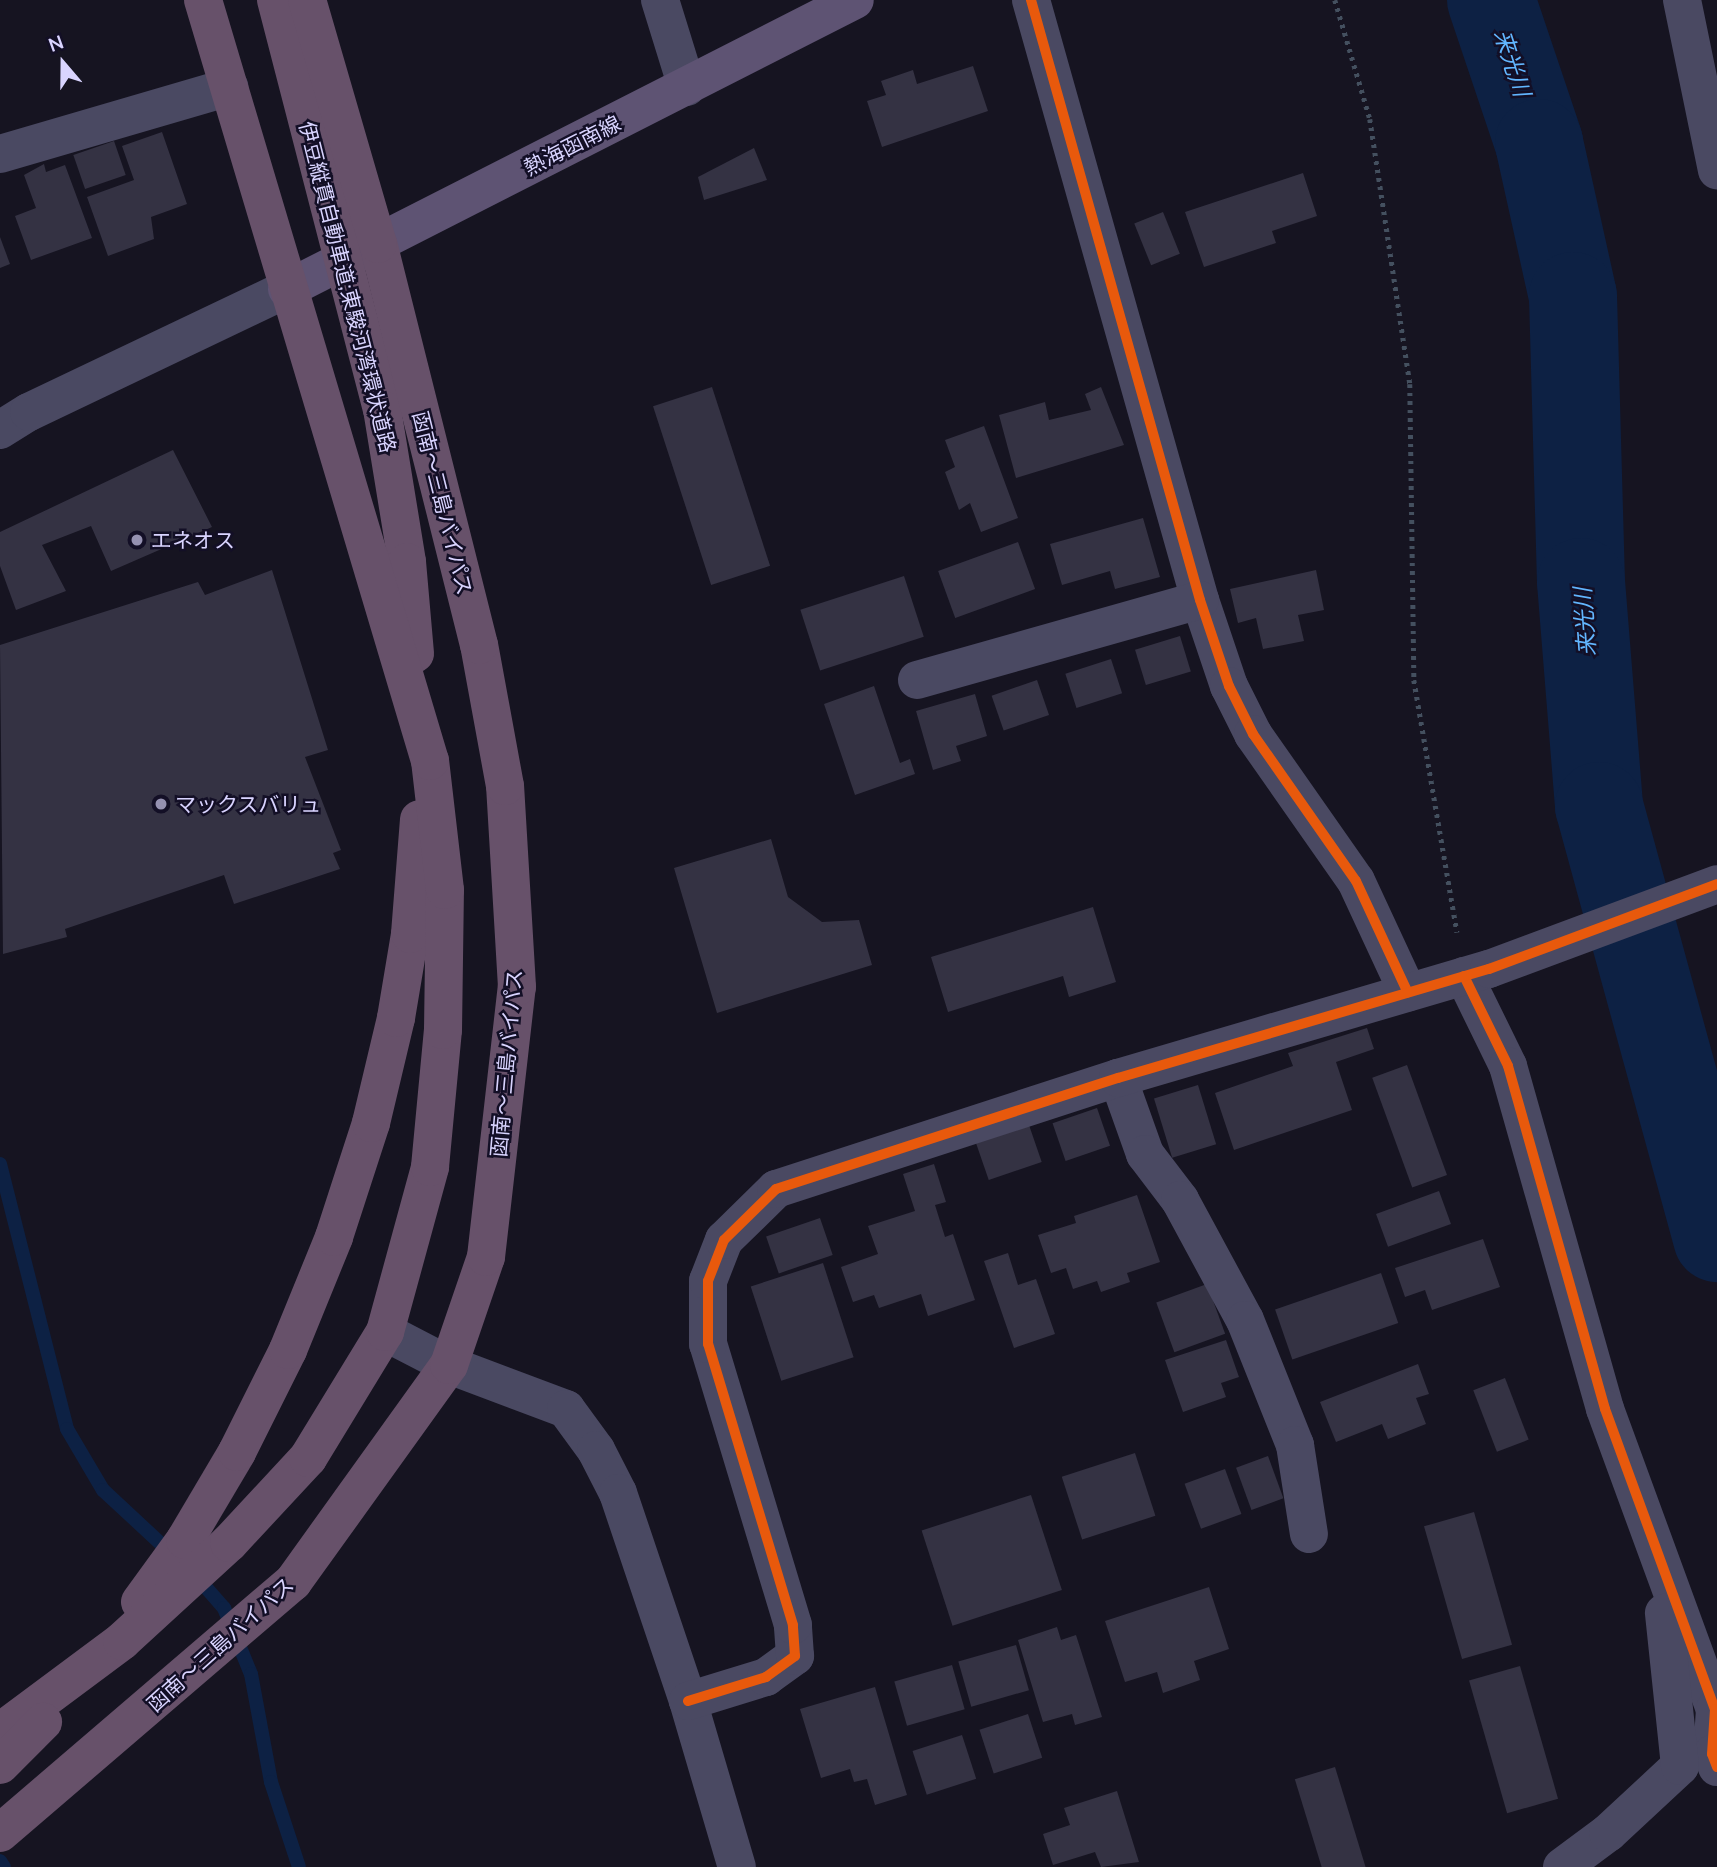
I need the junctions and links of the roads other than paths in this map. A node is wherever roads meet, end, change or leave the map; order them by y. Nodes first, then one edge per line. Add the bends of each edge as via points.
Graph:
1 (203, 0) edge
2 (276, 0) edge
3 (307, 0) edge
4 (660, 0) edge
5 (855, 0) edge
6 (1031, 0) edge
7 (1682, 0) edge
8 (687, 86) junction
9 (229, 88) junction
10 (0, 154) edge
11 (1717, 170) edge
12 (378, 244) junction
13 (287, 289) junction
14 (0, 430) edge
15 (1199, 600) junction
16 (918, 680) dead end
17 (1717, 884) edge
18 (1476, 972) junction
19 (1408, 993) junction
20 (1118, 1078) junction
21 (385, 1332) junction
22 (449, 1365) junction
23 (1309, 1534) dead end
24 (1658, 1562) junction
25 (688, 1701) junction
26 (0, 1732) edge
27 (0, 1765) edge
28 (1717, 1768) edge
29 (0, 1833) edge
30 (737, 1867) edge
31 (1562, 1867) edge

1 - 9 highway
2 - 27 highway, 伊豆縦貫自動車道;東駿河湾環状道路 via 382,410 407,562 421,766 410,933 371,1123 334,1237 282,1361 185,1540 62,1701
3 - 12 highway, 函南～三島バイパス
4 - 8 street
5 - 8 main road, 熱海函南線
6 - 15 street
7 - 11 street
8 - 12 main road, 熱海函南線
9 - 10 street
9 - 13 highway
12 - 13 main road, 熱海函南線
12 - 22 highway, 函南～三島バイパス via 479,645 505,786 517,986 486,1257
13 - 14 street
13 - 21 highway via 430,761 445,890 443,1030 430,1167
15 - 16 street
15 - 19 street via 1229,686 1253,734 1356,881
17 - 18 street
18 - 19 street
18 - 24 street via 1508,1066 1605,1409
19 - 20 street
20 - 23 street via 1145,1154 1180,1200 1245,1320 1295,1445
20 - 25 street via 776,1189 724,1240 708,1281 708,1344 793,1625 795,1656 766,1677
21 - 22 street
21 - 26 highway via 308,1458 229,1543 122,1641
22 - 25 street via 566,1409 596,1450 618,1493
22 - 29 highway, 函南～三島バイパス via 293,1581
24 - 28 street via 1715,1709 1712,1754
24 - 31 street via 1680,1766 1608,1833
25 - 30 street

